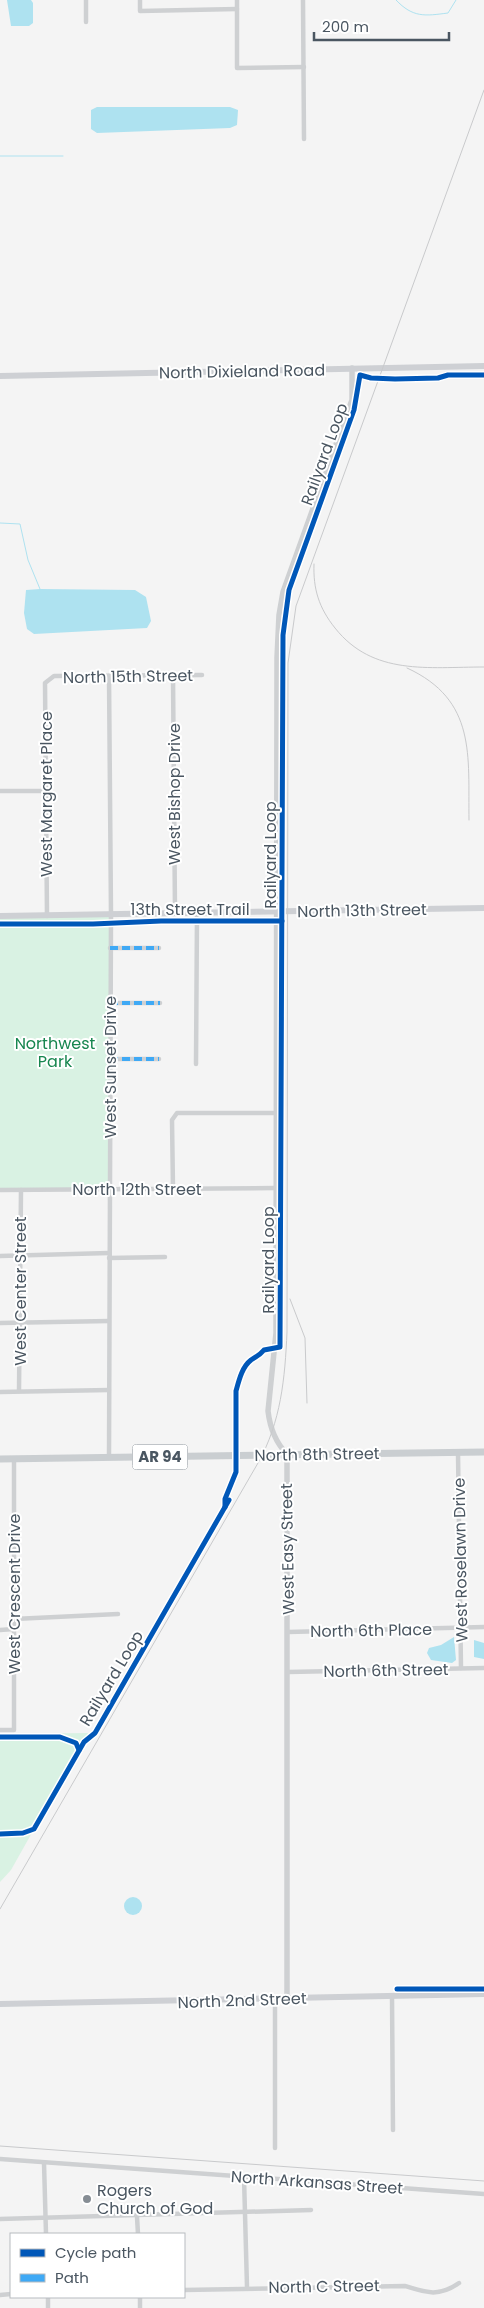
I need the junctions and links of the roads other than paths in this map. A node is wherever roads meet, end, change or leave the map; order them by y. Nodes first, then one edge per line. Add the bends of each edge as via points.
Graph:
1 (86, 0) edge
2 (140, 0) edge
3 (237, 0) edge
4 (303, 0) edge
5 (237, 9) junction
6 (86, 22) dead end
7 (304, 67) junction
8 (304, 139) dead end
9 (484, 366) edge
10 (352, 368) junction
11 (0, 376) edge
12 (173, 675) junction
13 (202, 675) dead end
14 (54, 676) joint
15 (109, 676) junction
16 (0, 791) edge
17 (46, 791) junction
18 (484, 908) edge
19 (277, 912) junction
20 (175, 913) junction
21 (197, 913) junction
22 (111, 914) junction
23 (0, 916) edge
24 (47, 916) junction
25 (110, 948) junction
26 (159, 948) dead end
27 (110, 1003) junction
28 (160, 1003) dead end
29 (110, 1059) junction
30 (159, 1059) dead end
31 (196, 1064) dead end
32 (275, 1113) junction
33 (110, 1188) junction
34 (275, 1188) junction
35 (173, 1189) junction
36 (0, 1190) edge
37 (21, 1190) junction
38 (20, 1255) junction
39 (109, 1255) junction
40 (0, 1256) edge
41 (164, 1257) dead end
42 (109, 1321) junction
43 (0, 1323) edge
44 (20, 1323) junction
45 (109, 1390) junction
46 (19, 1391) junction
47 (0, 1392) edge
48 (458, 1452) junction
49 (484, 1452) edge
50 (287, 1454) junction
51 (108, 1458) junction
52 (0, 1459) edge
53 (14, 1459) junction
54 (118, 1614) dead end
55 (14, 1619) junction
56 (484, 1627) edge
57 (462, 1628) junction
58 (14, 1629) junction
59 (0, 1630) edge
60 (288, 1632) junction
61 (461, 1668) junction
62 (484, 1668) edge
63 (288, 1672) junction
64 (0, 1730) edge
65 (484, 1994) edge
66 (392, 1996) junction
67 (287, 1998) junction
68 (275, 1999) junction
69 (0, 2004) edge
70 (393, 2130) dead end
71 (276, 2148) dead end
72 (0, 2159) edge
73 (44, 2163) junction
74 (244, 2177) junction
75 (484, 2194) edge
76 (311, 2210) dead end
77 (245, 2213) junction
78 (137, 2216) junction
79 (46, 2218) junction
80 (0, 2219) edge
81 (46, 2233) edge
82 (138, 2233) edge
83 (459, 2284) dead end
84 (247, 2287) junction
85 (185, 2290) edge

1 - 6 street
2 - 5 street via 140,11
3 - 5 street
4 - 7 street
5 - 7 street via 237,68
7 - 8 street
9 - 10 main road, North Dixieland Road
10 - 11 main road, North Dixieland Road
10 - 19 street via 352,400 283,592 279,615
12 - 13 street, North 15th Street
12 - 15 street, North 15th Street
12 - 20 street, West Bishop Drive
14 - 15 street, North 15th Street
14 - 17 street, West Margaret Place via 45,683
15 - 22 street, West Sunset Drive
16 - 17 street
17 - 24 street, West Margaret Place
18 - 19 main road, North 13th Street
19 - 21 main road, North 13th Street
19 - 32 street
20 - 21 main road, North 13th Street
20 - 22 main road, North 13th Street
21 - 31 street
22 - 24 main road, North 13th Street
22 - 25 street, West Sunset Drive
23 - 24 main road, North 13th Street
25 - 26 street
25 - 27 street, West Sunset Drive
27 - 28 street
27 - 29 street, West Sunset Drive
29 - 30 street
29 - 33 street, West Sunset Drive
32 - 34 street
32 - 35 street via 177,1113 172,1120
33 - 35 street, North 12th Street
33 - 37 street, North 12th Street
33 - 39 street, West Sunset Drive
34 - 35 street, North 12th Street
34 - 50 street via 276,1333 268,1411 278,1445
36 - 37 street, North 12th Street
37 - 38 street, West Center Street
38 - 39 street
38 - 40 street
38 - 44 street, West Center Street
39 - 41 street
39 - 42 street, West Sunset Drive
42 - 44 street
42 - 45 street, West Sunset Drive
43 - 44 street
44 - 46 street, West Center Street
45 - 46 street
45 - 51 street, West Sunset Drive
46 - 47 street
48 - 49 main road, North 8th Street / AR 94
48 - 50 main road, North 8th Street / AR 94
48 - 57 street, West Roselawn Drive
50 - 51 main road, North 8th Street / AR 94
50 - 60 street, West Easy Street
51 - 53 main road, North 8th Street / AR 94
52 - 53 main road, North 8th Street / AR 94
53 - 55 street, West Crescent Drive
54 - 55 street
55 - 58 street, West Crescent Drive
56 - 57 street, North 6th Place
57 - 60 street, North 6th Place
57 - 61 street, West Roselawn Drive
58 - 59 street
58 - 64 street, West Crescent Drive via 14,1730
60 - 63 street, West Easy Street
61 - 62 street, North 6th Street
61 - 63 street, North 6th Street
63 - 67 street, West Easy Street
65 - 66 main road, North 2nd Street
66 - 67 main road, North 2nd Street
66 - 70 street
67 - 68 main road, North 2nd Street
68 - 69 main road, North 2nd Street
68 - 71 street
72 - 73 street, North Arkansas Street
73 - 74 street, North Arkansas Street
73 - 79 street
74 - 75 street, North Arkansas Street
74 - 77 street
76 - 77 street
77 - 78 street
77 - 84 street
78 - 79 street
78 - 82 street
79 - 80 street
79 - 81 street
83 - 84 street, North C Street via 446,2292 423,2292 405,2286
84 - 85 street, North C Street

